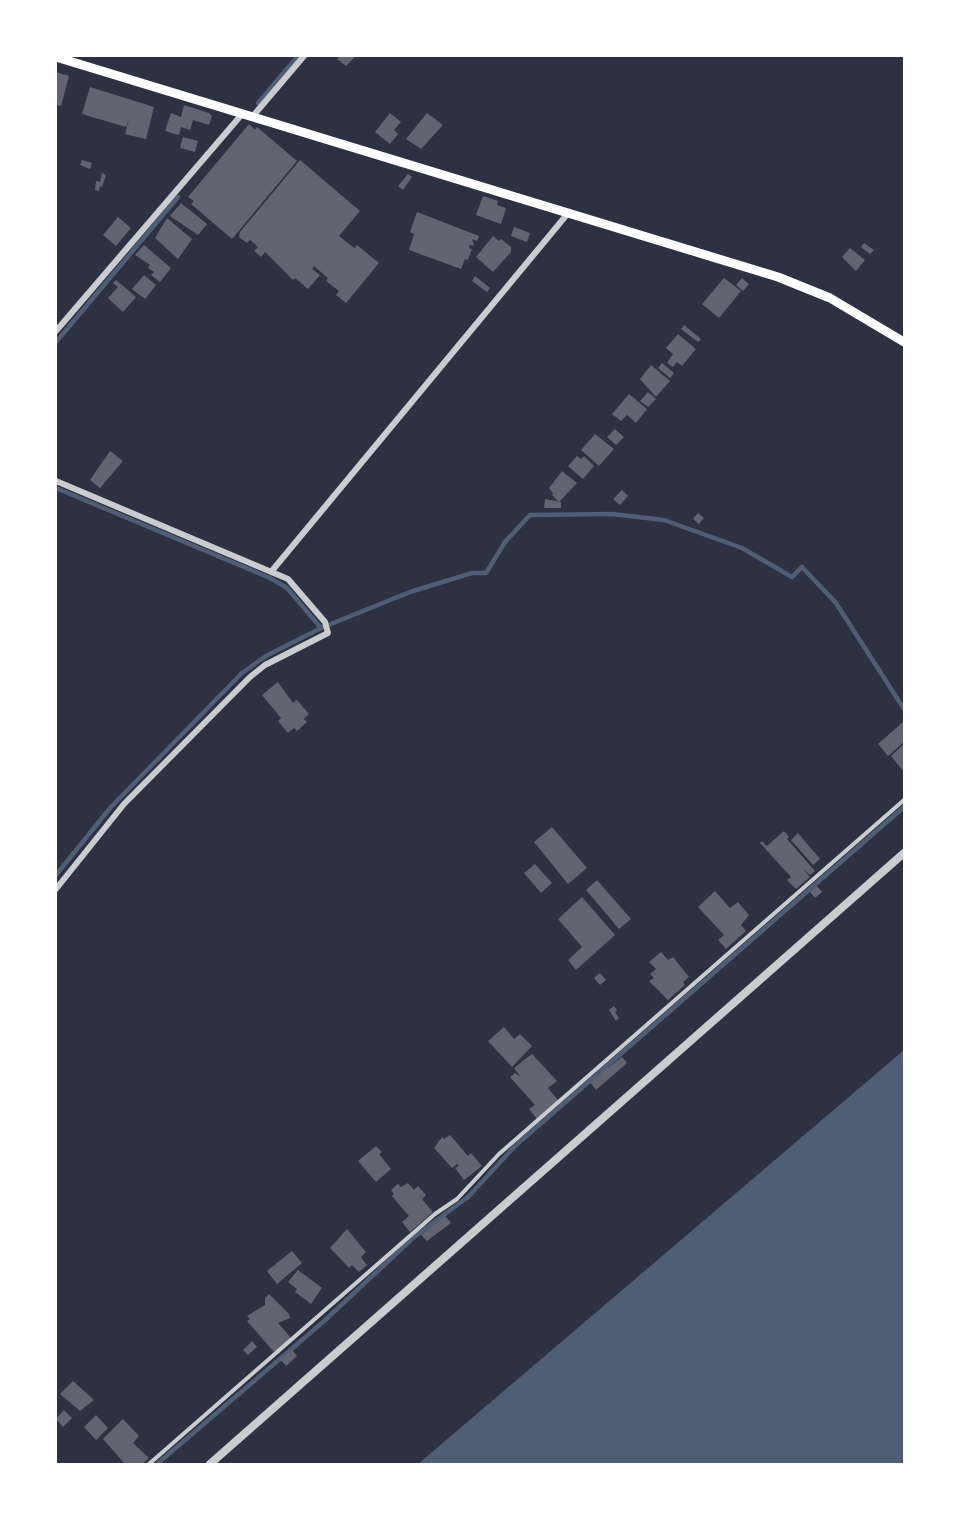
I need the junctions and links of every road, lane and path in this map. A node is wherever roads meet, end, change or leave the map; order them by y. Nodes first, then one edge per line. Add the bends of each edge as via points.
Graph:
1 (304, 56) edge
2 (56, 57) edge
3 (243, 113) junction
4 (253, 116) junction
5 (570, 212) junction
6 (56, 331) edge
7 (903, 338) edge
8 (904, 351) edge
9 (56, 481) edge
10 (271, 573) junction
11 (904, 800) edge
12 (904, 853) edge
13 (56, 889) edge
14 (149, 1464) edge
15 (210, 1464) edge

1 - 4 street
2 - 3 main road
3 - 4 main road
3 - 6 street
4 - 5 main road
5 - 7 main road via 805,286
5 - 10 street
7 - 8 main road
9 - 10 street
10 - 13 street via 288,579 326,625 328,633 279,657 250,677 124,804
11 - 14 lane via 499,1154 457,1199
12 - 15 street

